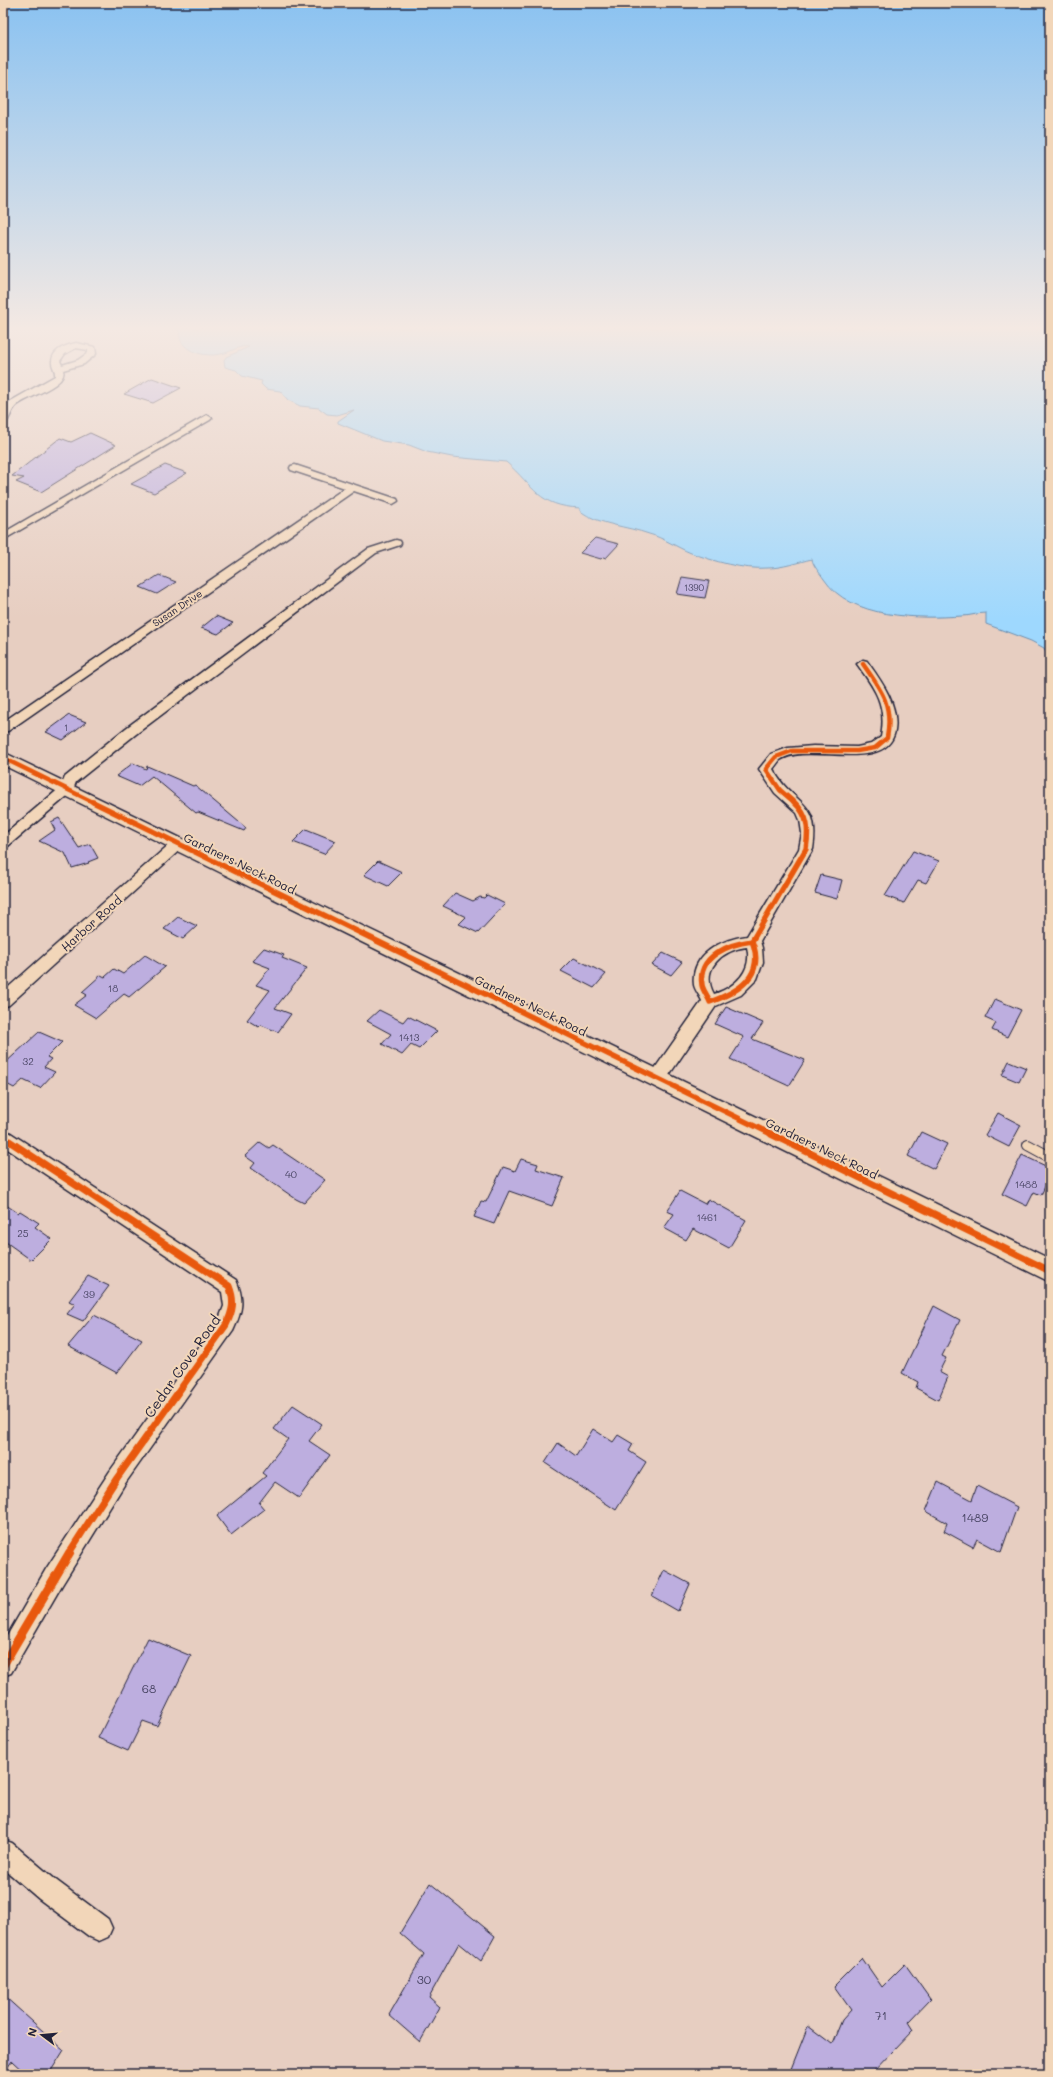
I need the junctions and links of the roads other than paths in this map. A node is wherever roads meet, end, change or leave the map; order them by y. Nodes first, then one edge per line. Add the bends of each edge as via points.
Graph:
1 (195, 425) edge
2 (295, 468) dead end
3 (352, 488) junction
4 (393, 501) dead end
5 (3, 537) edge
6 (396, 543) dead end
7 (863, 664) dead end
8 (3, 728) edge
9 (3, 758) edge
10 (67, 789) junction
11 (3, 843) edge
12 (178, 844) junction
13 (752, 941) junction
14 (3, 1001) edge
15 (710, 1002) junction
16 (657, 1079) junction
17 (3, 1137) edge
18 (1028, 1145) dead end
19 (1050, 1156) edge
20 (1050, 1271) edge
21 (3, 1665) edge
22 (3, 1852) edge
23 (98, 1928) dead end

1 - 5 street
2 - 3 street
3 - 4 street
3 - 8 street, Susan Drive
6 - 10 street via 372,550 82,770 70,780
7 - 13 street via 877,683 886,705 891,729 888,737 880,745 867,750 795,751 781,754 768,764 766,769 769,779 795,802 806,817 809,836 806,849
9 - 10 street, Gardners Neck Road
10 - 11 street
10 - 12 street, Gardners Neck Road
12 - 14 street, Harbor Road
12 - 16 street, Gardners Neck Road
13 - 15 street via 758,954 753,971 746,982 735,992
13 - 15 street via 728,945 711,957 704,969 702,984
15 - 16 street
16 - 20 street, Gardners Neck Road
17 - 21 street, Cedar Cove Road via 229,1286 234,1298 234,1310 226,1325 117,1478 54,1577
18 - 19 lane
22 - 23 street

